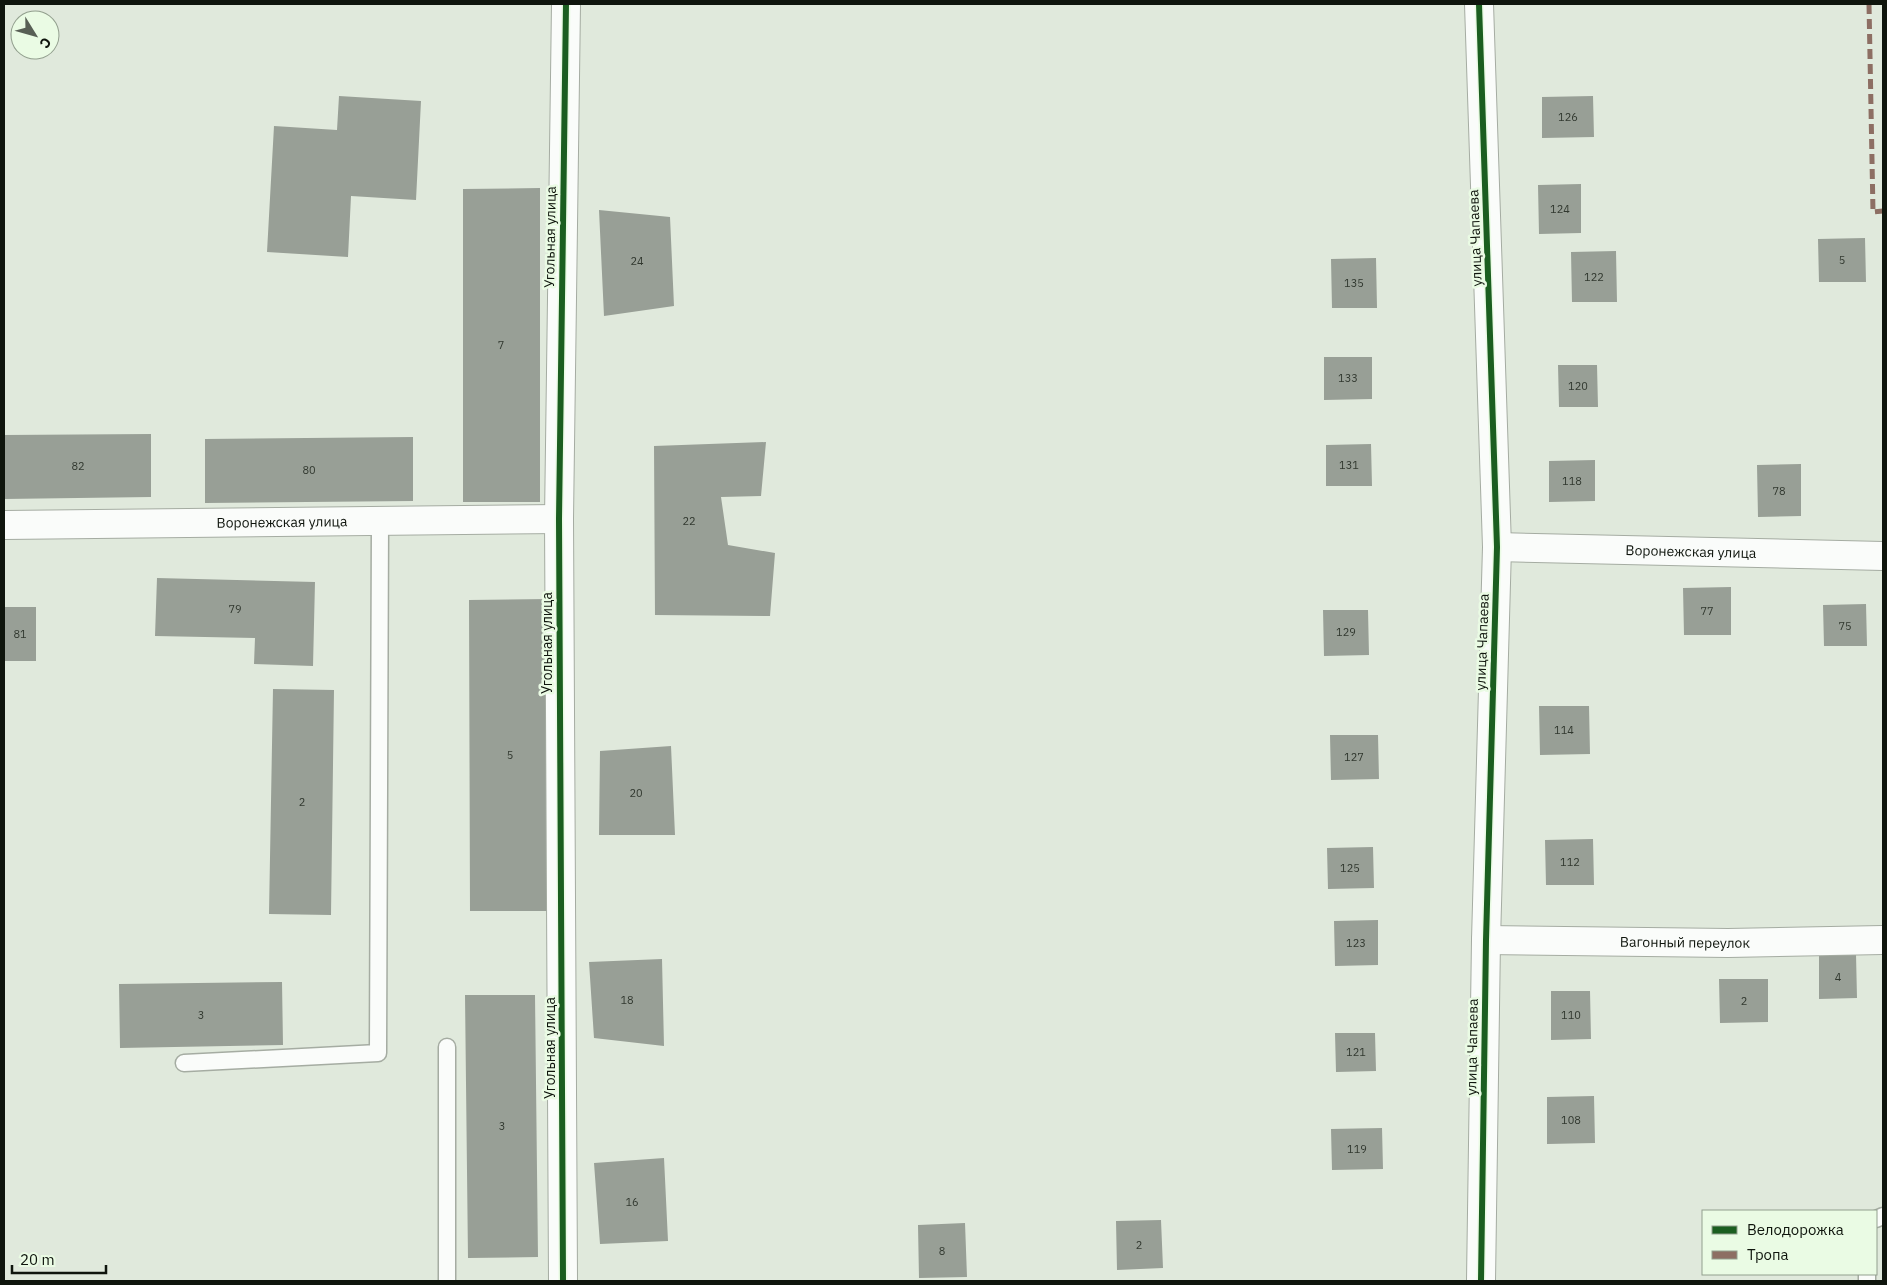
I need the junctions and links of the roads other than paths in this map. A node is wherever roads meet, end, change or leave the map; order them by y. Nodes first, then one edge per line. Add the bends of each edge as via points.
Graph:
1 (566, 4) edge
2 (1479, 4) edge
3 (559, 519) junction
4 (380, 521) junction
5 (4, 525) edge
6 (1497, 547) junction
7 (1883, 556) edge
8 (1486, 940) junction
9 (1883, 940) edge
10 (447, 1047) dead end
11 (184, 1062) dead end
12 (447, 1281) edge
13 (563, 1281) edge
14 (1481, 1281) edge

1 - 3 street, Угольная улица
2 - 6 street, улица Чапаева
3 - 4 street, Воронежская улица
3 - 13 street, Угольная улица
4 - 5 street, Воронежская улица
4 - 11 lane via 378,1053
6 - 7 street, Воронежская улица
6 - 8 street, улица Чапаева
8 - 9 street, Вагонный переулок via 1728,943
8 - 14 street, улица Чапаева
10 - 12 lane

